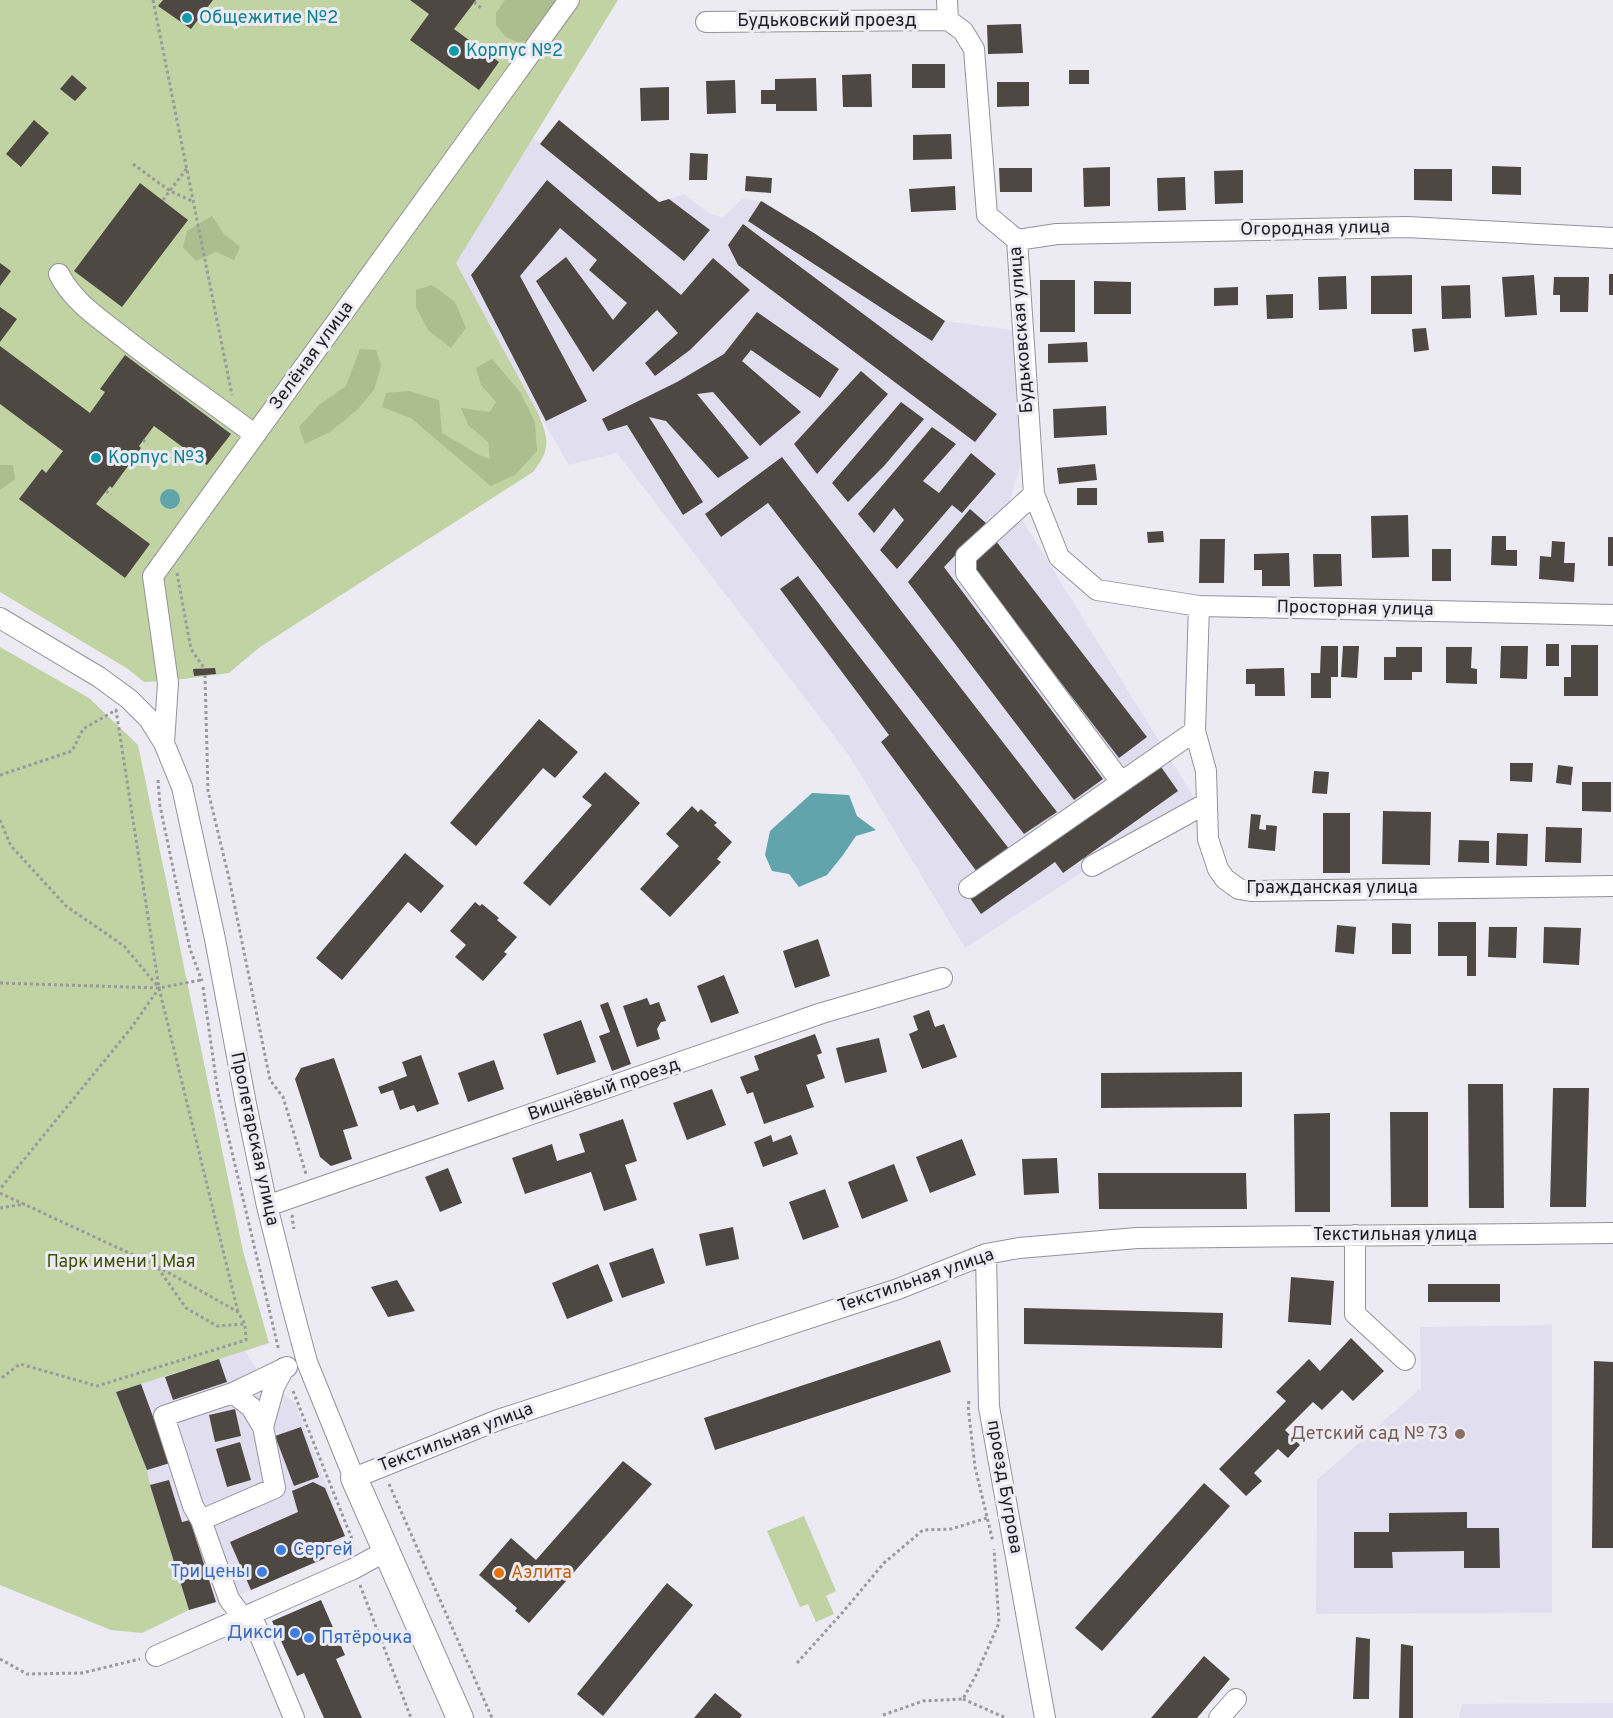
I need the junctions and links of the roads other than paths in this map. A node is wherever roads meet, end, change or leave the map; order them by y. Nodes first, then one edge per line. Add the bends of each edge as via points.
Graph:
1 (569, 0) edge
2 (947, 0) edge
3 (948, 20) junction
4 (706, 22) dead end
5 (1613, 238) edge
6 (1017, 240) junction
7 (59, 274) dead end
8 (255, 435) junction
9 (1034, 494) junction
10 (1097, 590) joint
11 (1199, 606) junction
12 (1613, 615) edge
13 (0, 618) edge
14 (1195, 731) junction
15 (164, 743) junction
16 (1121, 782) junction
17 (1207, 803) junction
18 (1092, 866) dead end
19 (1613, 886) edge
20 (969, 888) dead end
21 (942, 978) dead end
22 (267, 1206) junction
23 (1613, 1233) edge
24 (1355, 1235) junction
25 (986, 1254) junction
26 (1405, 1360) dead end
27 (307, 1362) junction
28 (284, 1368) junction
29 (233, 1393) junction
30 (263, 1427) junction
31 (354, 1478) junction
32 (201, 1520) junction
33 (386, 1551) junction
34 (247, 1616) junction
35 (156, 1656) road end
36 (1236, 1699) dead end
37 (294, 1718) edge
38 (460, 1718) edge
39 (1045, 1718) edge
40 (1219, 1718) edge

1 - 8 street, Зелёная улица
2 - 3 street
3 - 4 street, Будьковский проезд
3 - 6 street, Будьковская улица via 963,31 974,49 987,215
5 - 6 street, Огородная улица via 1407,227 1057,234
6 - 9 street, Будьковская улица
7 - 8 street via 82,306
8 - 15 street, Зелёная улица via 153,576 168,683
9 - 10 street, Будьковская улица via 1059,557
9 - 16 street via 966,556 966,573
10 - 11 street, Просторная улица
11 - 12 street, Просторная улица
11 - 14 street, Гражданская улица
13 - 15 street, Пролетарская улица via 129,699 149,719
14 - 16 street
14 - 17 street, Гражданская улица via 1206,771
15 - 22 street, Пролетарская улица via 182,787
16 - 20 street
17 - 18 street
17 - 19 street, Гражданская улица via 1208,839 1218,870 1239,889
21 - 22 street, Вишнёвый проезд via 822,1013
22 - 27 street, Пролетарская улица
23 - 24 street, Текстильная улица
24 - 25 street, Текстильная улица via 1137,1238
24 - 26 street via 1355,1314
25 - 31 street, Текстильная улица via 898,1289 498,1420
25 - 39 street, проезд Бугрова via 989,1407
27 - 28 street
27 - 31 street, Пролетарская улица
28 - 29 street
28 - 30 street via 274,1387
29 - 30 street via 251,1407
29 - 32 street via 164,1416
30 - 32 street via 275,1488
31 - 33 main road, Пролетарская улица
32 - 34 street via 229,1599
33 - 34 street
33 - 38 main road, Пролетарская улица
34 - 35 street
34 - 37 street
36 - 40 street

